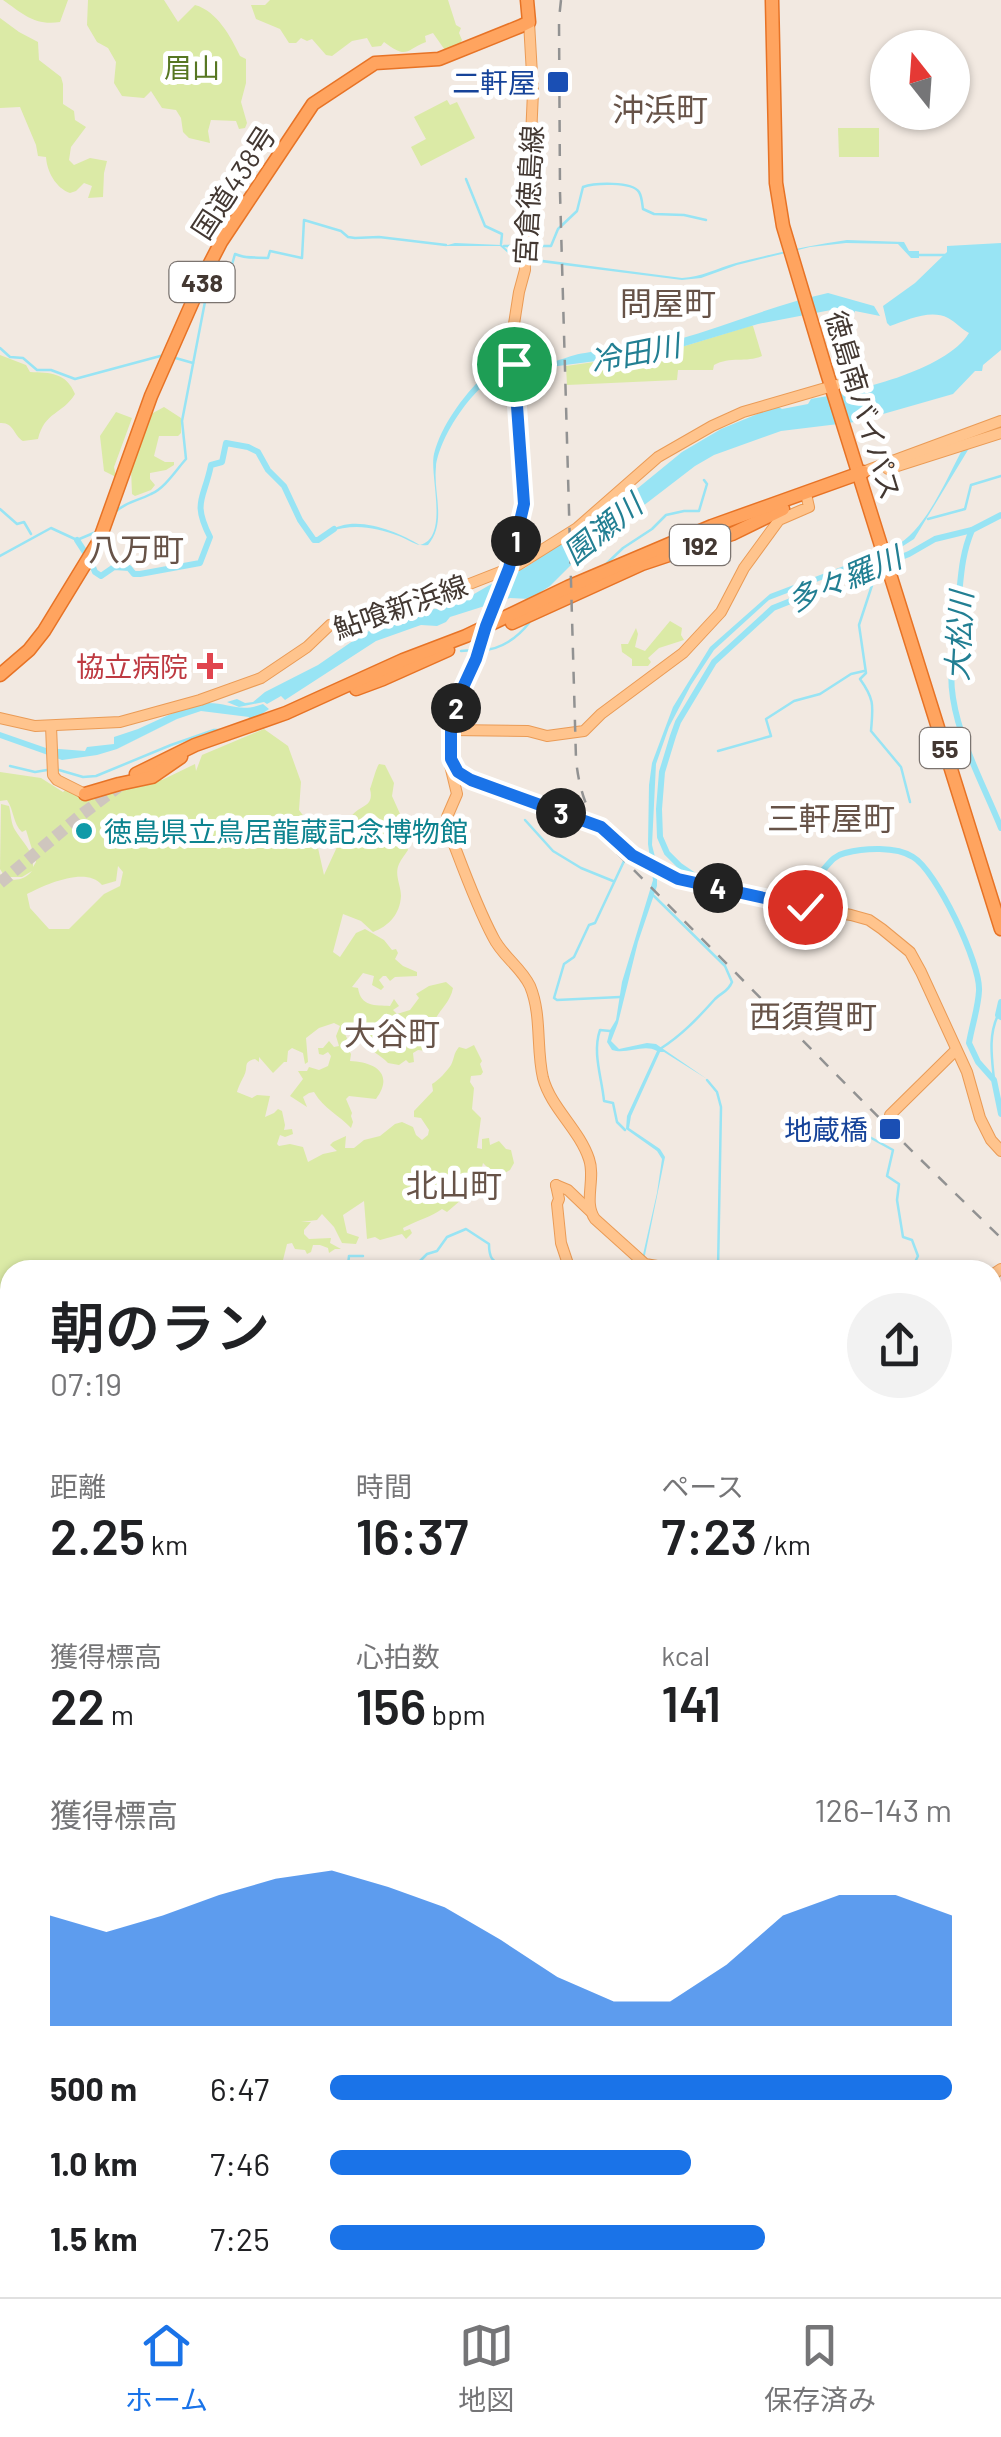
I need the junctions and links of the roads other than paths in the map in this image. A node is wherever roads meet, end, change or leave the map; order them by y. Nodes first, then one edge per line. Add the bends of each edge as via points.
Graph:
1 (527, 0) edge
2 (774, 0) edge
3 (529, 22) junction
4 (835, 389) junction
5 (1001, 421) edge
6 (974, 432) junction
7 (1001, 433) edge
8 (862, 475) junction
9 (807, 496) junction
10 (891, 567) junction
11 (509, 569) junction
12 (484, 632) junction
13 (0, 675) edge
14 (0, 718) edge
15 (50, 727) junction
16 (451, 730) junction
17 (224, 736) junction
18 (210, 742) junction
19 (194, 746) junction
20 (451, 759) junction
21 (84, 793) junction
22 (1001, 918) edge
23 (1001, 930) edge
24 (956, 1050) junction
25 (890, 1115) dead end
26 (1001, 1150) edge
27 (590, 1210) junction
28 (567, 1260) edge
29 (637, 1260) edge

1 - 3 highway
2 - 4 highway, 徳島南バイパス / 55 via 785,214
3 - 11 main road, 宮倉徳島線 via 526,259 511,343 525,493
3 - 13 highway, 国道438号 / 438 via 439,59 375,63 313,104 207,269 151,396 99,541 30,650
4 - 8 highway, 徳島南バイパス / 55
4 - 11 main road, 鮎喰新浜線 via 739,413 676,445 577,528
5 - 6 main road
6 - 7 main road
6 - 8 main road
6 - 8 main road via 962,445
8 - 9 highway, 192
8 - 10 highway, 徳島南バイパス / 55
9 - 12 highway, 192 via 732,534 653,559
9 - 12 highway, 192 via 712,526 568,587
9 - 16 main road via 808,509 776,523 721,612 683,654 584,731 547,736
10 - 22 highway, 徳島南バイパス / 55
10 - 23 highway, 徳島南バイパス / 55
11 - 12 main road, 宮倉徳島線
11 - 15 main road, 鮎喰新浜線 via 394,614 330,626 272,672 203,699 120,722
12 - 16 main road, 宮倉徳島線
12 - 17 highway, 192 via 375,682
14 - 15 main road, 鮎喰新浜線
15 - 21 main road via 53,774
16 - 20 main road
17 - 18 highway, 192
17 - 19 highway, 192
18 - 19 highway, 192 via 137,774
18 - 21 highway via 152,778
19 - 21 highway
20 - 24 main road via 466,778 605,829 626,851 686,882 874,923 910,952
20 - 27 main road via 457,796 447,824 493,937 530,987 543,1078 589,1158
24 - 25 main road
24 - 26 main road via 980,1118
27 - 28 main road via 556,1185
27 - 29 main road

